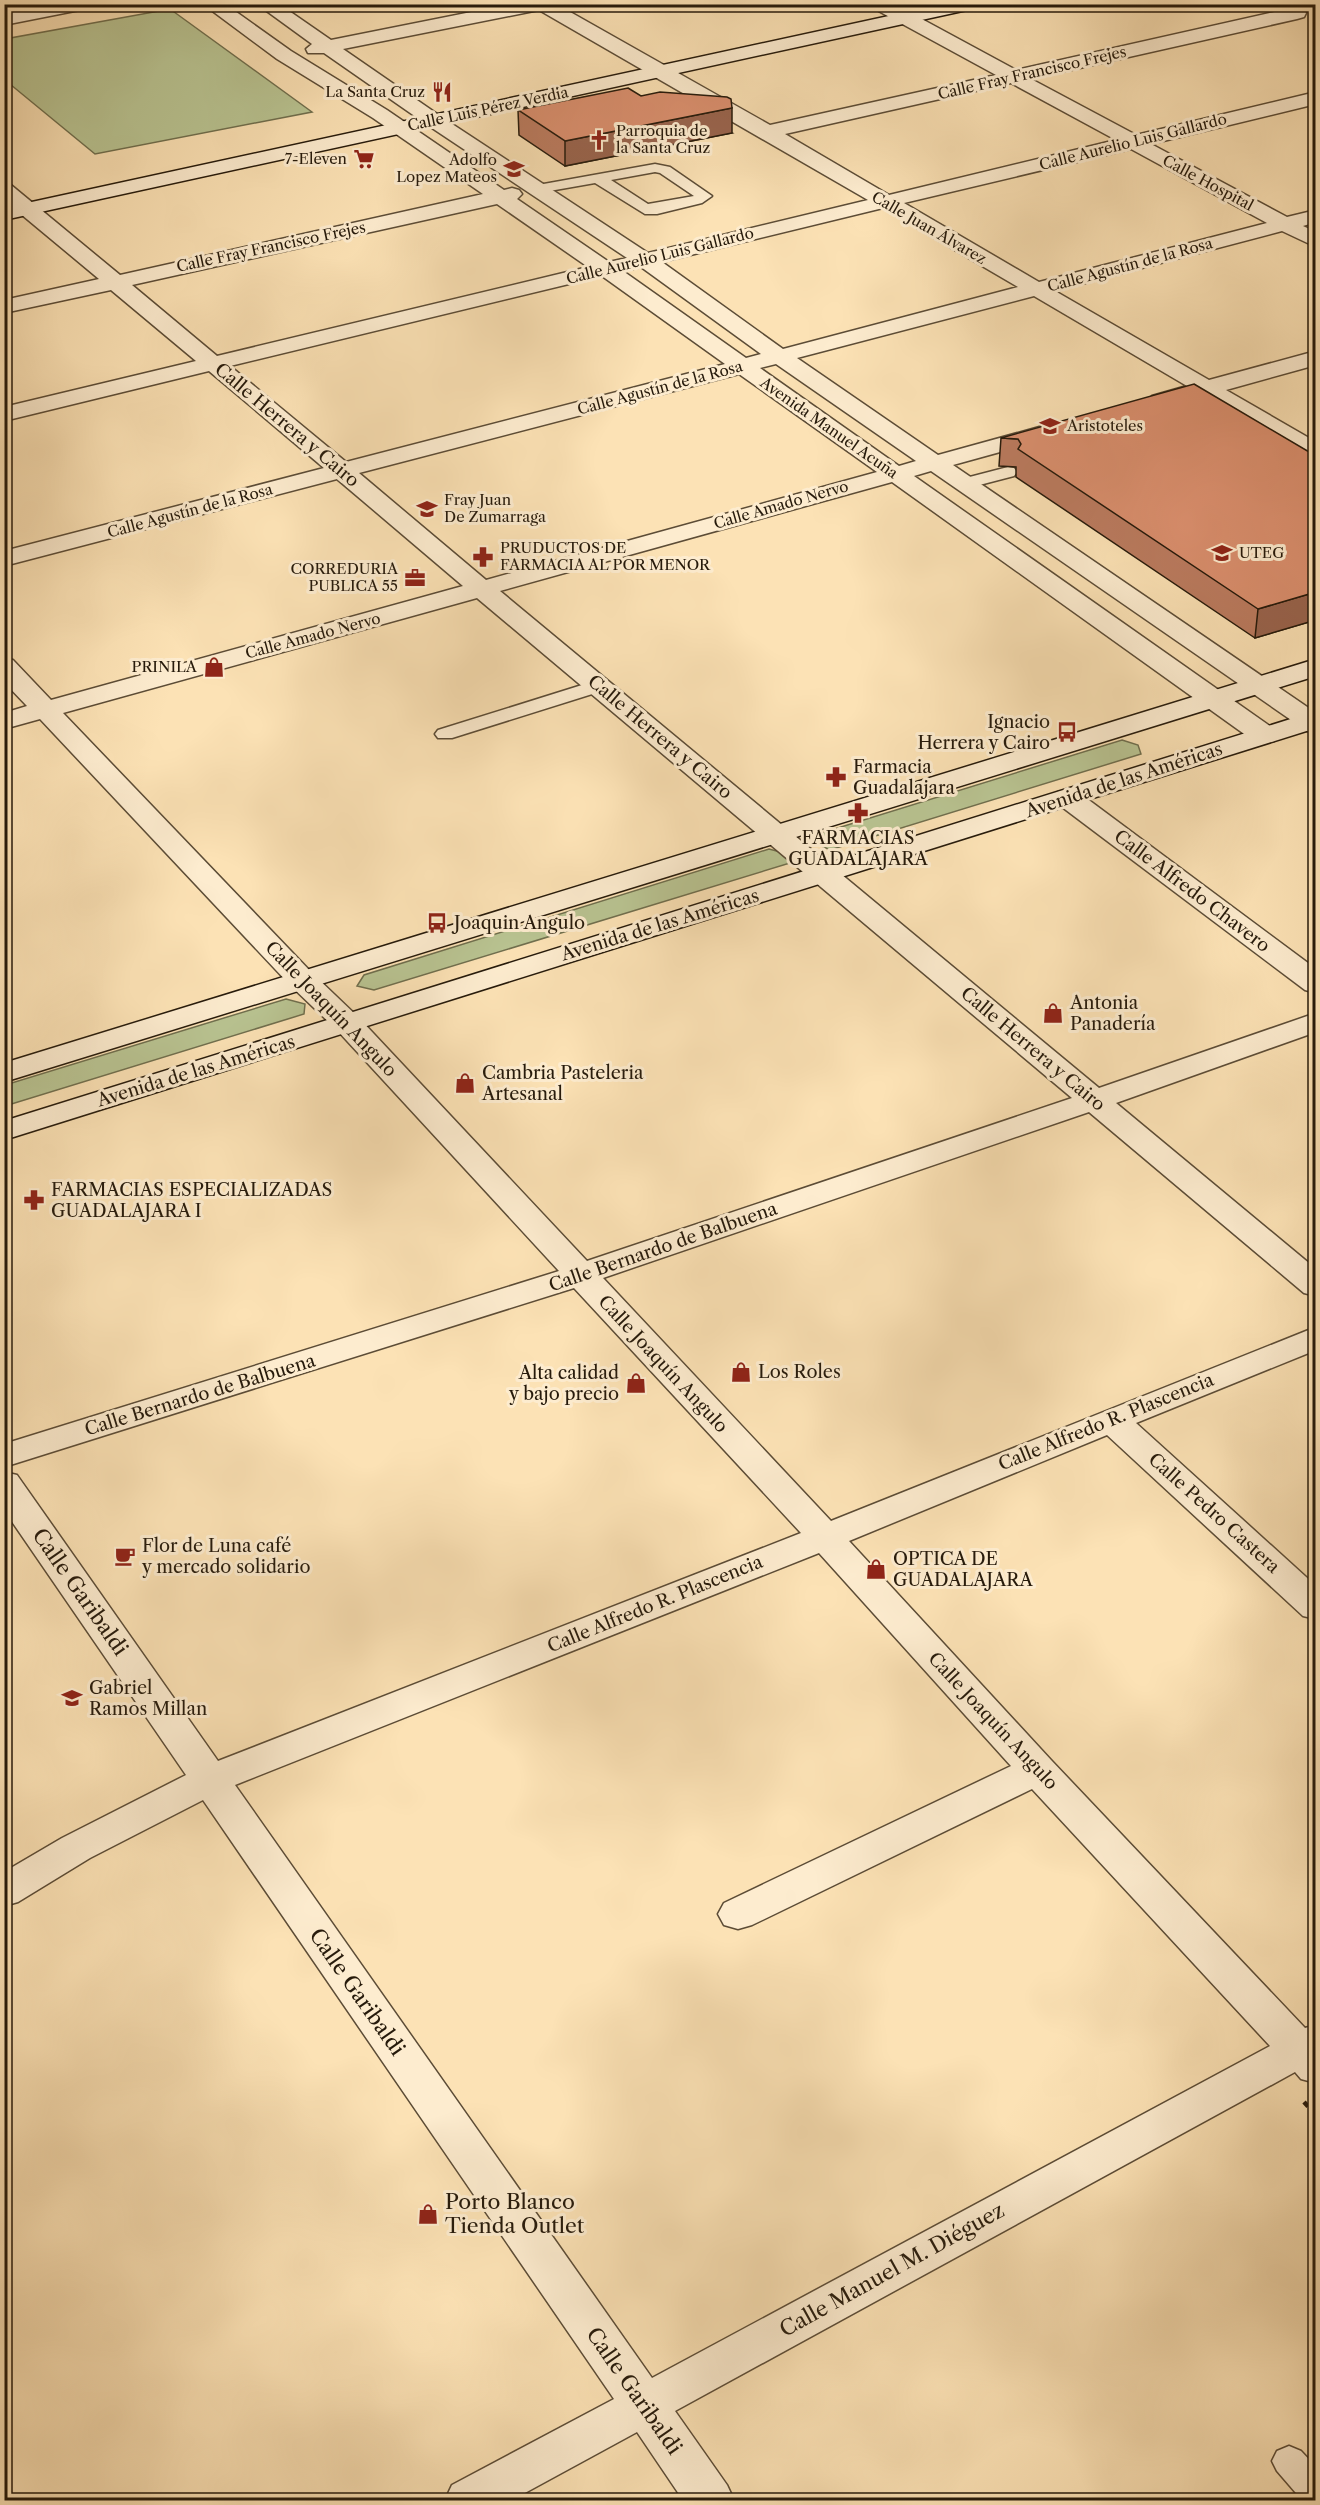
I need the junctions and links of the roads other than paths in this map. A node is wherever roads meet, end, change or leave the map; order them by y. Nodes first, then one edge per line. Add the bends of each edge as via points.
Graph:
1 (85, 4) edge
2 (212, 4) edge
3 (266, 4) edge
4 (541, 4) edge
5 (972, 4) edge
6 (1279, 4) edge
7 (893, 9) edge
8 (1297, 13) junction
9 (4, 20) edge
10 (1316, 22) edge
11 (327, 47) junction
12 (284, 55) junction
13 (640, 60) junction
14 (660, 72) junction
15 (1013, 77) junction
16 (1316, 99) edge
17 (415, 107) junction
18 (380, 114) junction
19 (435, 121) junction
20 (400, 128) junction
21 (766, 132) junction
22 (1134, 142) junction
23 (160, 161) dead end
24 (599, 179) junction
25 (538, 189) junction
26 (499, 197) junction
27 (14, 198) edge
28 (885, 202) junction
29 (1316, 216) edge
30 (1285, 224) junction
31 (1316, 241) edge
32 (645, 260) junction
33 (607, 270) junction
34 (115, 282) junction
35 (1035, 290) junction
36 (4, 307) edge
37 (780, 357) junction
38 (1316, 358) edge
39 (213, 364) junction
40 (743, 366) junction
41 (1205, 388) junction
42 (1138, 407) edge
43 (4, 414) edge
44 (1070, 426) edge
45 (1316, 452) edge
46 (935, 463) junction
47 (342, 471) junction
48 (1008, 472) dead end
49 (894, 474) junction
50 (964, 484) junction
51 (4, 559) edge
52 (482, 589) junction
53 (4, 666) edge
54 (1316, 667) edge
55 (1257, 684) junction
56 (598, 686) junction
57 (1212, 699) junction
58 (46, 710) junction
59 (4, 721) edge
60 (1313, 722) edge
61 (445, 734) dead end
62 (1264, 735) junction
63 (1068, 798) junction
64 (777, 835) junction
65 (823, 874) junction
66 (302, 980) junction
67 (1316, 984) edge
68 (1316, 1022) edge
69 (347, 1023) junction
70 (6, 1071) edge
71 (1095, 1101) junction
72 (4, 1131) edge
73 (580, 1275) junction
74 (1316, 1286) edge
75 (1316, 1336) edge
76 (1112, 1420) junction
77 (4, 1456) edge
78 (4, 1483) edge
79 (825, 1538) junction
80 (1316, 1607) edge
81 (1037, 1770) junction
82 (210, 1780) junction
83 (4, 1891) edge
84 (738, 1914) dead end
85 (1310, 2053) edge
86 (643, 2406) junction
87 (1289, 2461) dead end
88 (1316, 2492) edge
89 (469, 2500) edge
90 (710, 2500) edge

1 - 9 street
2 - 12 street, Avenida Manuel Acuña
3 - 11 street, Avenida Manuel Acuña
4 - 11 street
4 - 13 street, Calle Juan Álvarez
5 - 7 street, Calle Luis Pérez Verdia
6 - 8 street
7 - 13 street, Calle Luis Pérez Verdia
7 - 14 street, Calle Luis Pérez Verdia
7 - 15 street, Calle Hospital
8 - 10 street
8 - 15 street, Calle Fray Francisco Frejes
11 - 12 street
11 - 17 street, Avenida Manuel Acuña
12 - 18 street, Avenida Manuel Acuña
13 - 14 street, Calle Juan Álvarez
13 - 17 street, Calle Luis Pérez Verdia
14 - 19 street, Calle Luis Pérez Verdia
14 - 21 street, Calle Juan Álvarez
15 - 21 street, Calle Fray Francisco Frejes
15 - 22 street, Calle Hospital
16 - 22 street, Calle Aurelio Luis Gallardo
17 - 18 street, Calle Luis Pérez Verdia
17 - 19 street, Avenida Manuel Acuña
18 - 20 street, Avenida Manuel Acuña
18 - 23 street, Calle Luis Pérez Verdia
19 - 20 street, Calle Luis Pérez Verdia
19 - 25 street, Avenida Manuel Acuña
20 - 26 street, Avenida Manuel Acuña
20 - 27 street, Calle Luis Pérez Verdia
21 - 28 street, Calle Juan Álvarez
22 - 28 street, Calle Aurelio Luis Gallardo
22 - 30 street, Calle Hospital
24 - 24 lane via 660,168 705,196 645,209
24 - 25 lane
25 - 26 street, Calle Fray Francisco Frejes
25 - 32 street, Avenida Manuel Acuña
26 - 33 street, Avenida Manuel Acuña
26 - 34 street, Calle Fray Francisco Frejes
27 - 34 street, Calle Herrera y Cairo
28 - 32 street, Calle Aurelio Luis Gallardo
28 - 35 street, Calle Juan Álvarez
29 - 30 street, Calle Agustín de la Rosa
30 - 31 street, Calle Hospital
30 - 35 street, Calle Agustín de la Rosa
32 - 33 street, Calle Aurelio Luis Gallardo
32 - 37 street, Avenida Manuel Acuña
33 - 39 street, Calle Aurelio Luis Gallardo
33 - 40 street, Avenida Manuel Acuña
34 - 36 street, Calle Fray Francisco Frejes
34 - 39 street, Calle Herrera y Cairo
35 - 37 street, Calle Agustín de la Rosa
35 - 41 street, Calle Juan Álvarez
37 - 40 street, Calle Agustín de la Rosa
37 - 46 street, Avenida Manuel Acuña
38 - 41 street
39 - 43 street, Calle Aurelio Luis Gallardo
39 - 47 street, Calle Herrera y Cairo
40 - 47 street, Calle Agustín de la Rosa
40 - 49 street, Avenida Manuel Acuña
41 - 42 street
41 - 45 street, Calle Juan Álvarez
44 - 46 street, Calle Amado Nervo
46 - 49 street, Calle Amado Nervo
46 - 50 street, Avenida Manuel Acuña
47 - 51 street, Calle Agustín de la Rosa
47 - 52 street, Calle Herrera y Cairo
48 - 50 lane
49 - 52 street, Calle Amado Nervo
49 - 57 street, Avenida Manuel Acuña
50 - 55 street, Avenida Manuel Acuña
52 - 56 street, Calle Herrera y Cairo
52 - 58 street, Calle Amado Nervo
53 - 58 street, Calle Joaquín Angulo
54 - 55 street
55 - 57 street
55 - 60 street, Avenida Manuel Acuña
56 - 61 lane
56 - 64 street, Calle Herrera y Cairo
57 - 62 street, Avenida Manuel Acuña
57 - 64 street
58 - 59 street, Calle Amado Nervo
58 - 66 street, Calle Joaquín Angulo
60 - 62 street, Avenida de las Américas
62 - 63 street, Avenida de las Américas
63 - 65 street, Avenida de las Américas
63 - 67 street, Calle Alfredo Chavero
64 - 65 street, Calle Herrera y Cairo
64 - 66 street
65 - 69 street, Avenida de las Américas
65 - 71 street, Calle Herrera y Cairo
66 - 69 street, Calle Joaquín Angulo
66 - 70 street
68 - 71 street, Calle Bernardo de Balbuena
69 - 72 street, Avenida de las Américas
69 - 73 street, Calle Joaquín Angulo
71 - 73 street, Calle Bernardo de Balbuena
71 - 74 street, Calle Herrera y Cairo
73 - 77 street, Calle Bernardo de Balbuena
73 - 79 street, Calle Joaquín Angulo
75 - 76 street, Calle Alfredo R. Plascencia
76 - 79 street, Calle Alfredo R. Plascencia
76 - 80 street, Calle Pedro Castera
78 - 82 street, Calle Garibaldi
79 - 81 street, Calle Joaquín Angulo
79 - 82 street, Calle Alfredo R. Plascencia
81 - 84 street
81 - 85 street, Calle Joaquín Angulo
82 - 83 street, Calle Alfredo R. Plascencia via 76,1848
82 - 86 street, Calle Garibaldi
85 - 86 street, Calle Manuel M. Diéguez
86 - 89 street, Calle Manuel M. Diéguez
86 - 90 street, Calle Garibaldi
87 - 88 lane

